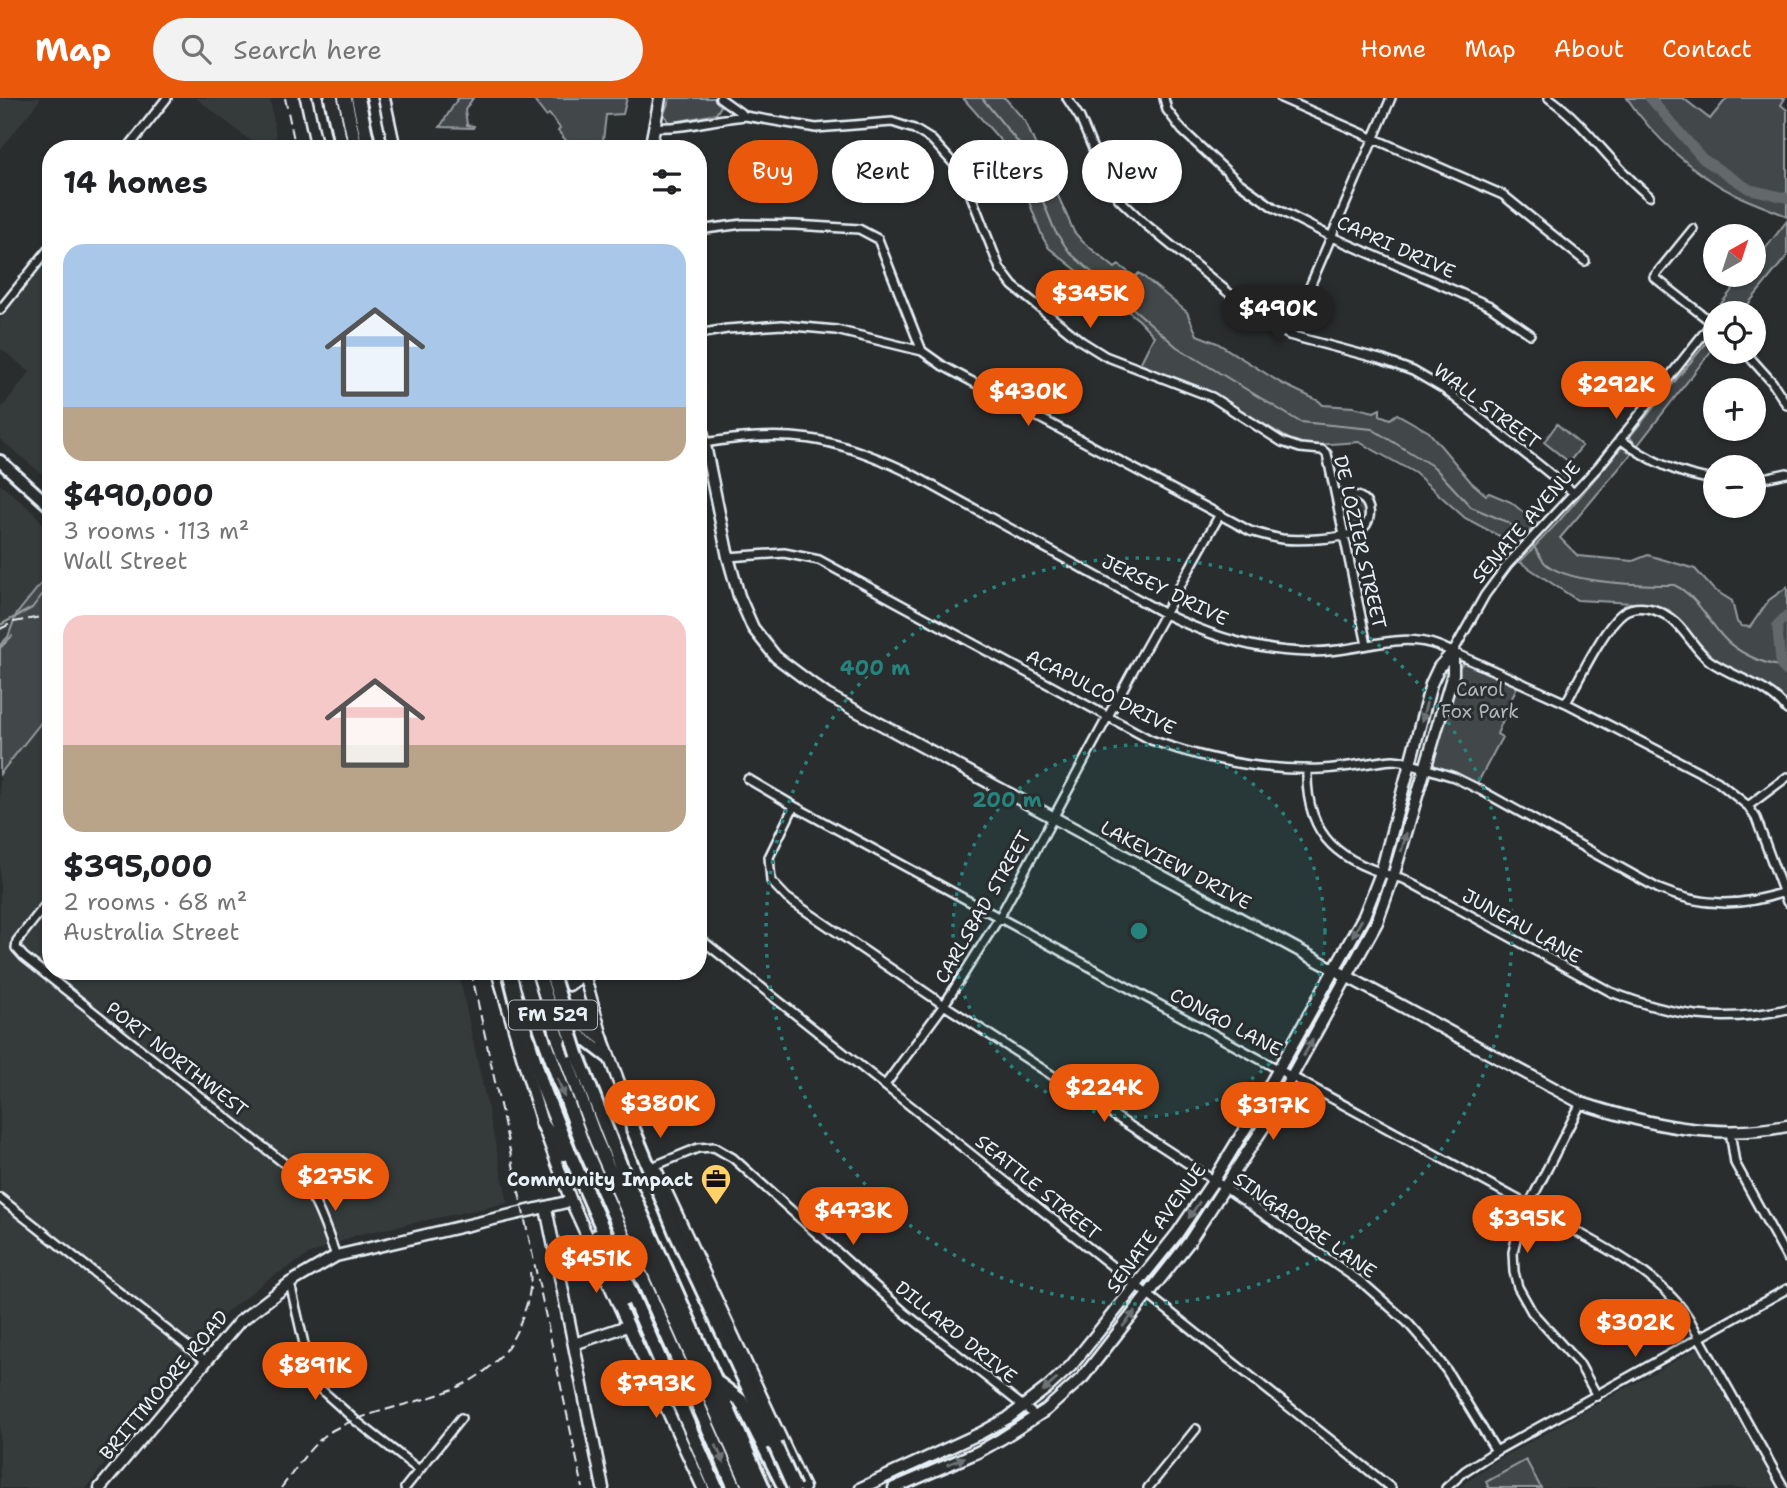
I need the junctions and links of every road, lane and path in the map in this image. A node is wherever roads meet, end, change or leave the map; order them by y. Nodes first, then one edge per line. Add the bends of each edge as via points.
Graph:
1 (167, 98) edge
2 (306, 98) edge
3 (331, 98) edge
4 (345, 98) edge
5 (358, 98) edge
6 (384, 98) edge
7 (720, 98) edge
8 (1067, 98) edge
9 (1164, 98) edge
10 (1281, 98) edge
11 (1391, 98) edge
12 (1549, 98) edge
13 (662, 100) edge
14 (744, 116) junction
15 (653, 127) junction
16 (1374, 138) junction
17 (134, 140) edge
18 (315, 140) edge
19 (340, 140) edge
20 (354, 140) edge
21 (367, 140) edge
22 (393, 140) edge
23 (651, 140) edge
24 (1649, 196) dead end
25 (707, 229) edge
26 (1693, 229) dead end
27 (1332, 237) junction
28 (42, 257) edge
29 (1585, 261) dead end
30 (0, 310) edge
31 (1703, 315) edge
32 (707, 332) edge
33 (1530, 334) dead end
34 (1289, 335) junction
35 (1703, 337) edge
36 (922, 351) junction
37 (1756, 364) edge
38 (1787, 405) edge
39 (1620, 439) junction
40 (707, 443) edge
41 (0, 461) edge
42 (707, 472) edge
43 (1787, 473) edge
44 (1766, 477) edge
45 (1703, 479) edge
46 (1574, 493) junction
47 (1336, 494) junction
48 (42, 499) edge
49 (1219, 516) junction
50 (1344, 535) junction
51 (728, 557) junction
52 (1165, 614) junction
53 (1367, 645) junction
54 (1453, 652) junction
55 (1566, 703) junction
56 (1787, 710) edge
57 (1108, 717) junction
58 (1410, 763) junction
59 (1426, 767) junction
60 (1307, 769) junction
61 (1787, 777) edge
62 (748, 779) dead end
63 (794, 806) junction
64 (1748, 806) junction
65 (1052, 818) junction
66 (1381, 873) junction
67 (1393, 877) junction
68 (1784, 892) junction
69 (1787, 901) edge
70 (42, 909) edge
71 (999, 918) junction
72 (707, 944) edge
73 (1334, 970) junction
74 (42, 972) edge
75 (1347, 977) junction
76 (52, 980) edge
77 (504, 980) edge
78 (506, 980) edge
79 (513, 980) edge
80 (515, 980) edge
81 (526, 980) edge
82 (541, 980) edge
83 (553, 980) edge
84 (584, 980) edge
85 (944, 1005) junction
86 (1787, 1009) edge
87 (603, 1040) junction
88 (609, 1058) junction
89 (1280, 1069) junction
90 (1293, 1076) junction
91 (885, 1085) junction
92 (1581, 1102) junction
93 (631, 1116) junction
94 (542, 1124) junction
95 (1787, 1126) edge
96 (1730, 1131) junction
97 (654, 1166) junction
98 (1214, 1180) junction
99 (1224, 1187) junction
100 (0, 1198) edge
101 (570, 1201) junction
102 (1528, 1205) junction
103 (545, 1208) junction
104 (336, 1256) junction
105 (1787, 1258) edge
106 (290, 1283) junction
107 (1137, 1285) junction
108 (1787, 1289) edge
109 (1149, 1295) junction
110 (627, 1326) junction
111 (1699, 1339) junction
112 (573, 1344) junction
113 (205, 1361) junction
114 (716, 1382) junction
115 (1597, 1396) junction
116 (1024, 1407) junction
117 (1037, 1417) junction
118 (461, 1418) dead end
119 (688, 1424) junction
120 (1196, 1429) dead end
121 (1496, 1451) junction
122 (794, 1464) junction
123 (419, 1470) junction
124 (788, 1486) edge
125 (100, 1488) edge
126 (405, 1488) edge
127 (603, 1488) edge
128 (703, 1488) edge
129 (716, 1488) edge
130 (735, 1488) edge
131 (750, 1488) edge
132 (762, 1488) edge
133 (804, 1488) edge
134 (861, 1488) edge
135 (894, 1488) edge
136 (1148, 1488) edge
137 (1391, 1488) edge
138 (1446, 1488) edge
139 (1784, 1488) edge

1 - 17 street
2 - 18 street
3 - 19 highway
4 - 20 highway
5 - 21 highway
6 - 22 street
7 - 14 street, DE LOZIER STREET
8 - 34 street, WALL STREET via 1119,199 1264,322
9 - 27 street, CAPRI DRIVE via 1182,130 1238,182
10 - 16 street
11 - 16 street
12 - 24 street via 1567,110
13 - 15 street
14 - 15 street, DE LOZIER STREET
14 - 47 street, DE LOZIER STREET via 816,128 892,122 915,129 955,165 1000,269 1013,286 1105,356 1212,397 1282,442 1322,450 1327,454
15 - 23 street
16 - 27 street
16 - 29 street via 1503,195
25 - 36 street via 796,225 859,229 878,239
26 - 31 street via 1654,277
27 - 33 street, CAPRI DRIVE via 1490,306
27 - 34 street
28 - 30 street
32 - 36 street via 782,325 836,330
34 - 46 street, WALL STREET via 1413,371 1444,389
35 - 39 street, SENATE AVENUE
36 - 49 street
37 - 38 street
39 - 45 street via 1664,466
39 - 46 street, SENATE AVENUE
40 - 52 street, JERSEY DRIVE via 782,435 825,440 867,453
41 - 48 main road
42 - 51 street, LAKEVIEW DRIVE
43 - 44 street
46 - 54 street, SENATE AVENUE via 1485,595
47 - 50 street, DE LOZIER STREET
47 - 50 street via 1355,495 1370,511 1360,531
49 - 50 street via 1250,531 1283,539
49 - 52 street, CARLSBAD STREET
50 - 53 street, DE LOZIER STREET
51 - 57 street, ACAPULCO DRIVE via 784,553 819,560
51 - 65 street, LAKEVIEW DRIVE via 738,596 753,628 776,657 827,695
52 - 53 street, JERSEY DRIVE via 1200,631 1259,648 1326,651
52 - 57 street, CARLSBAD STREET
53 - 54 street, JERSEY DRIVE via 1408,639
54 - 55 street, JERSEY DRIVE
54 -> 58 street, SENATE AVENUE via 1438,667 1431,684
54 - 59 street, SENATE AVENUE via 1453,674
55 - 56 street via 1619,617 1633,608 1646,608 1669,617 1712,662 1772,695
55 - 64 street, JERSEY DRIVE via 1717,780
57 - 60 street, ACAPULCO DRIVE via 1186,752 1230,763
57 - 65 street, CARLSBAD STREET
58 - 59 street, ACAPULCO DRIVE
58 - 60 street, ACAPULCO DRIVE via 1393,760
58 - 66 street, SENATE AVENUE
67 -> 59 street, SENATE AVENUE
59 - 68 street, ACAPULCO DRIVE via 1482,791 1677,897 1718,905 1759,901
60 - 66 street, JUNEAU LANE via 1308,803 1331,846 1345,858
61 - 64 street
62 - 63 street, CONGO LANE
63 - 71 street, CONGO LANE
63 - 85 street, SINGAPORE LANE via 769,857 771,881 787,898
64 - 68 street, JERSEY DRIVE
65 - 71 street, CARLSBAD STREET
65 - 73 street, LAKEVIEW DRIVE
66 - 67 street, JUNEAU LANE
66 -> 73 street, SENATE AVENUE
67 - 75 street, SENATE AVENUE via 1377,922
67 - 86 street, JUNEAU LANE via 1645,1006 1724,1018
68 - 69 street, JERSEY DRIVE
70 - 74 street, PORT NORTHWEST via 16,947
71 - 85 street, CARLSBAD STREET
71 - 89 street, CONGO LANE
72 - 91 street, SEATTLE STREET
73 - 75 street, LAKEVIEW DRIVE
73 - 89 street, SENATE AVENUE
90 -> 75 street, SENATE AVENUE
75 - 92 street, LAKEVIEW DRIVE
76 - 104 street, PORT NORTHWEST via 290,1168 314,1197
77 - 94 street
78 - 119 highway, bridge via 562,1136
79 - 88 main road, FM 529
80 - 87 main road, FM 529
81 -> 130 highway, bridge via 583,1145
82 - 131 highway, bridge via 601,1153
83 - 114 highway, bridge via 614,1151
84 - 87 street
85 - 91 street, CARLSBAD STREET
85 - 98 street, SINGAPORE LANE
87 - 88 street
88 - 93 street
89 - 90 street, CONGO LANE
89 - 98 street, SENATE AVENUE
90 - 99 street, SENATE AVENUE
90 - 102 street, CONGO LANE
91 - 107 street, SEATTLE STREET
92 - 96 street, LAKEVIEW DRIVE via 1664,1126
92 - 102 street
93 - 97 street
93 - 124 highway, bridge via 676,1233 775,1445
94 - 101 street
94 - 119 highway via 560,1147 615,1278
95 - 96 street, LAKEVIEW DRIVE
96 - 105 street via 1735,1163
97 - 116 street, DILLARD DRIVE via 698,1148 714,1147 733,1158 905,1313
97 - 122 street
98 - 99 street, SINGAPORE LANE
98 -> 107 street, SENATE AVENUE
99 - 109 street, SENATE AVENUE
99 - 121 street, SINGAPORE LANE via 1392,1307 1447,1371
100 - 113 street
101 - 103 street, BRITTMOORE ROAD
101 - 110 street
102 - 111 street, CONGO LANE via 1655,1280 1678,1303
102 - 115 street via 1513,1252 1518,1287 1532,1312 1580,1365
103 - 104 street, BRITTMOORE ROAD
103 - 112 street
104 - 106 street, BRITTMOORE ROAD
106 - 113 street, BRITTMOORE ROAD via 239,1322
106 - 123 street via 316,1385
107 - 109 street, SEATTLE STREET
107 -> 116 street, SENATE AVENUE via 1071,1366
108 - 111 street
117 -> 109 street, SENATE AVENUE via 1083,1377
109 - 137 street, SEATTLE STREET
110 - 112 street
110 - 128 street
111 - 115 street
111 - 139 street, CONGO LANE
112 - 127 street
113 - 125 street, BRITTMOORE ROAD
114 - 124 highway via 741,1401
114 - 132 highway
115 - 121 street
116 - 117 street, DILLARD DRIVE
116 - 134 street, SENATE AVENUE via 981,1433
135 -> 117 street, SENATE AVENUE via 978,1452
118 - 123 street
119 - 129 highway
120 - 136 street
121 - 138 street
122 - 124 street
122 - 133 street
123 - 126 street

